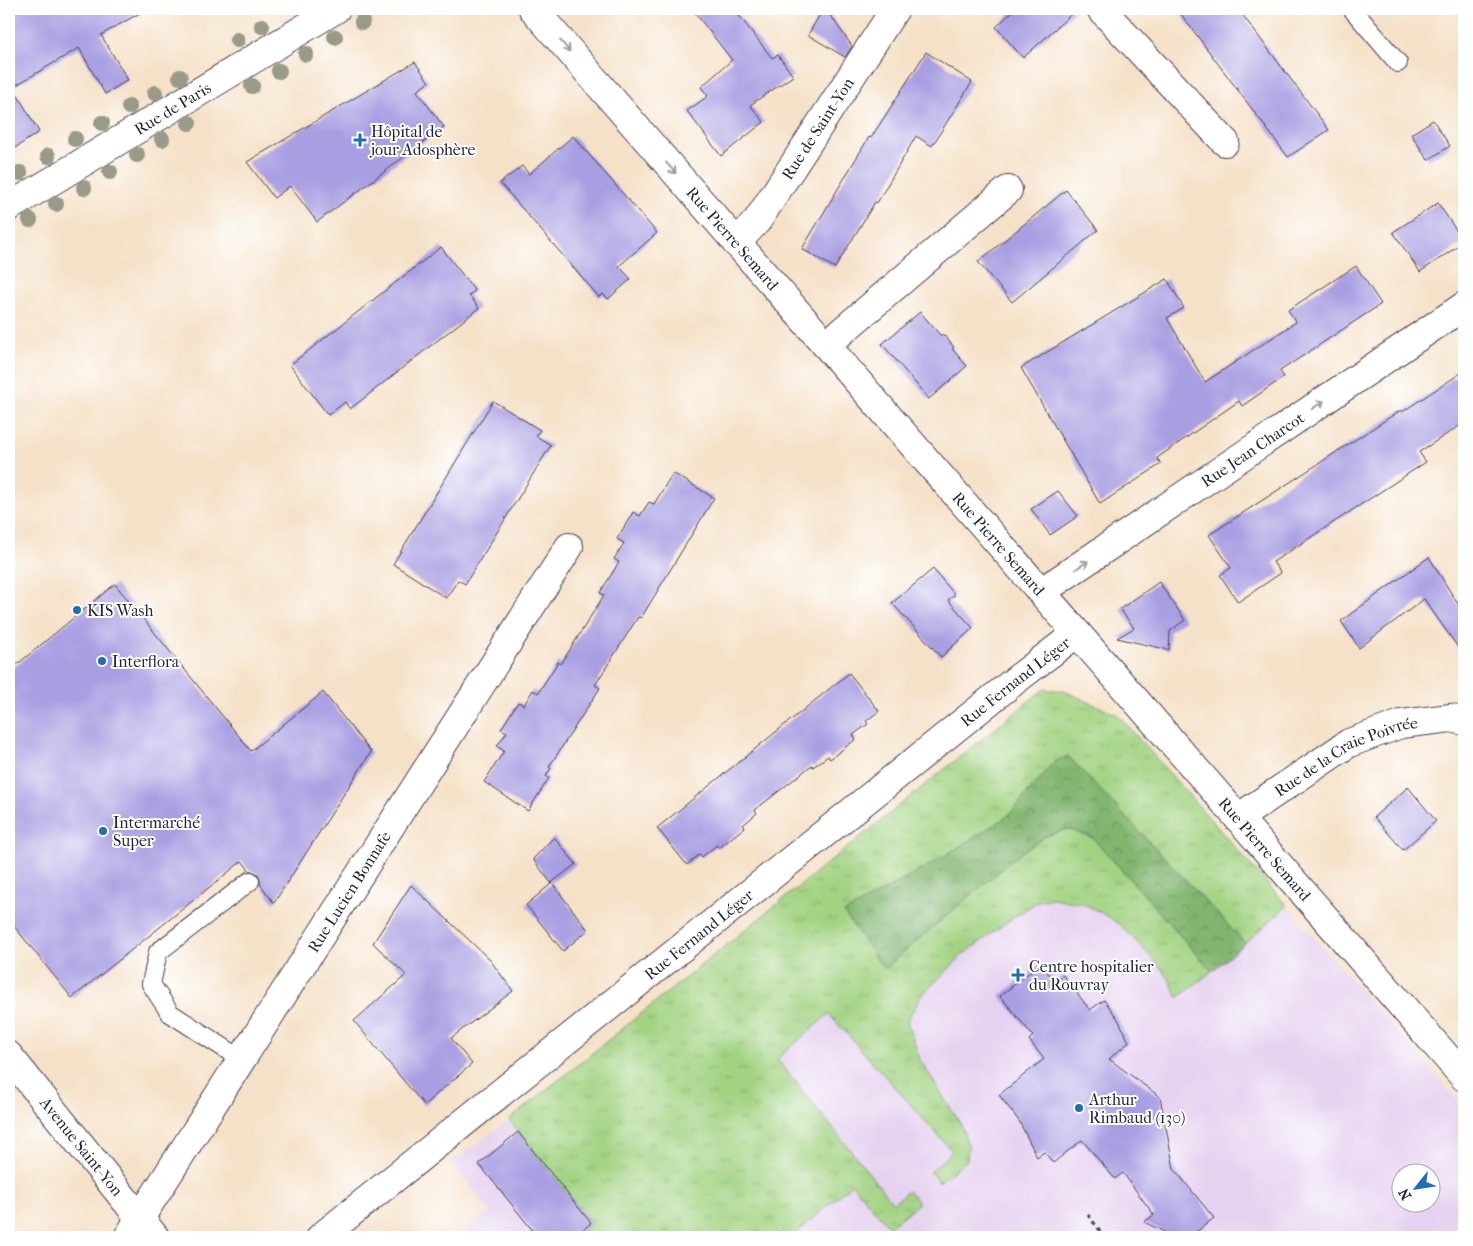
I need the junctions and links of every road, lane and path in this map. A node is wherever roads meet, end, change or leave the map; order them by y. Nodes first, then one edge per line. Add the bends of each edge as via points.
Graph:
1 (336, 9) edge
2 (533, 9) edge
3 (895, 9) edge
4 (1101, 9) edge
5 (1352, 9) edge
6 (1398, 63) dead end
7 (1226, 142) dead end
8 (1008, 190) dead end
9 (9, 207) edge
10 (736, 243) junction
11 (1464, 306) edge
12 (826, 345) junction
13 (569, 546) dead end
14 (1041, 592) junction
15 (1077, 633) junction
16 (1464, 721) edge
17 (1238, 818) junction
18 (250, 881) dead end
19 (9, 1056) edge
20 (241, 1060) junction
21 (1464, 1077) edge
22 (1088, 1216) dead end
23 (141, 1231) edge
24 (321, 1237) edge
25 (1105, 1237) edge

1 - 9 street, Rue de Paris
2 -> 10 street, Rue Pierre Semard
3 - 10 street, Rue de Saint-Yon via 757,221
4 - 7 street
5 - 6 lane
8 - 12 street
10 - 12 street, Rue Pierre Semard
14 -> 11 street, Rue Jean Charcot
12 - 14 street, Rue Pierre Semard
13 - 20 street, Rue Lucien Bonnafe
14 - 15 street, Rue Pierre Semard
15 - 17 street, Rue Pierre Semard
15 - 24 street, Rue Fernand Léger
16 - 17 street, Rue de la Craie Poivrée via 1451,718 1401,724 1350,743
17 - 21 street, Rue Pierre Semard
18 - 20 lane via 158,952 151,984 170,1013
19 - 23 street, Avenue Saint-Yon
20 - 23 street, Rue Lucien Bonnafe
22 - 25 path

